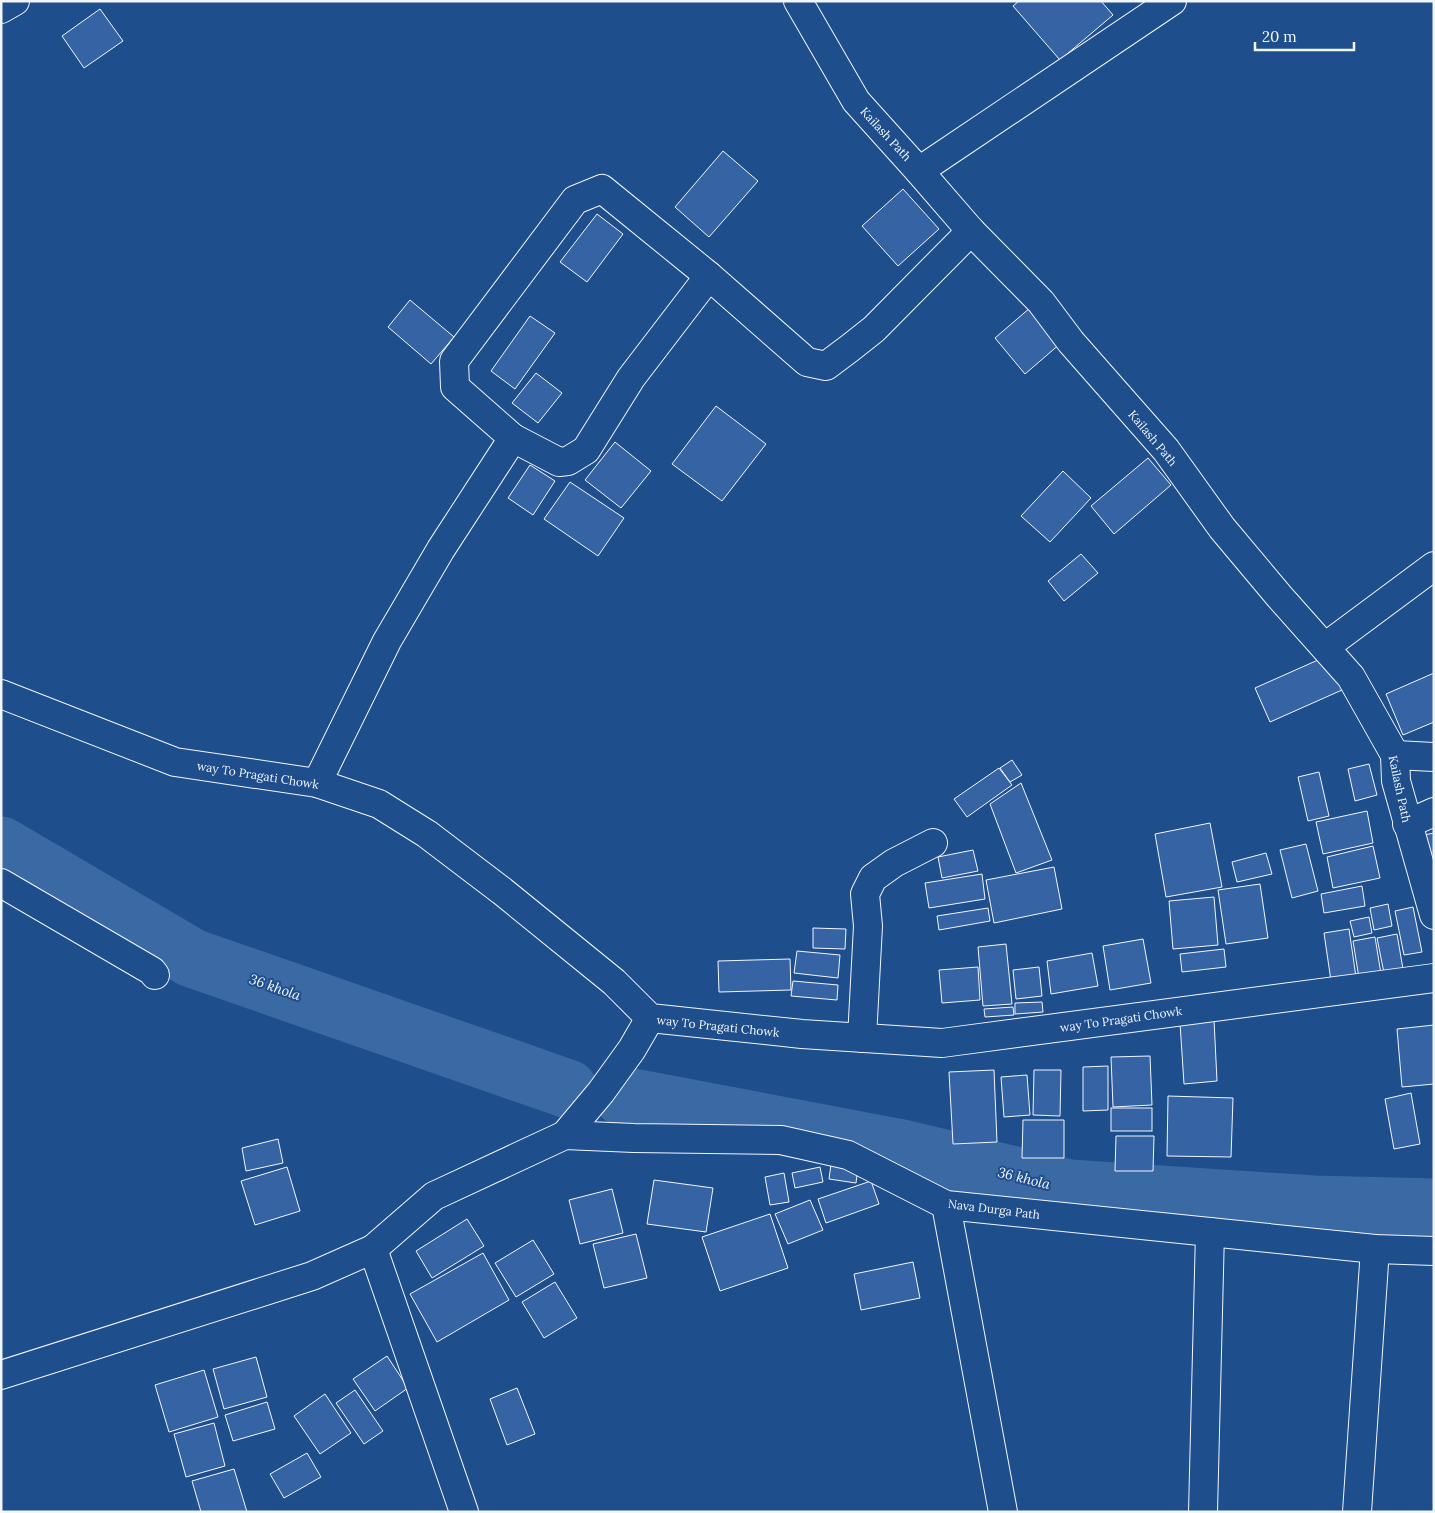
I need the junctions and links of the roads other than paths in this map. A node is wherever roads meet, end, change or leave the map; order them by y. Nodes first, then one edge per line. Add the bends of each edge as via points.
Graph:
1 (15, 1) edge
2 (1172, 1) edge
3 (809, 5) edge
4 (1, 9) edge
5 (919, 171) junction
6 (970, 231) junction
7 (709, 276) junction
8 (513, 438) junction
9 (1434, 566) edge
10 (1325, 647) junction
11 (1, 694) edge
12 (1394, 755) junction
13 (1434, 757) edge
14 (317, 783) junction
15 (1434, 812) edge
16 (1407, 824) junction
17 (933, 843) dead end
18 (1, 883) edge
19 (1434, 915) edge
20 (155, 975) dead end
21 (1434, 978) edge
22 (650, 1018) junction
23 (862, 1038) junction
24 (565, 1135) junction
25 (946, 1205) junction
26 (1210, 1232) junction
27 (373, 1249) junction
28 (1375, 1249) junction
29 (1434, 1251) edge
30 (1, 1375) edge
31 (464, 1512) edge
32 (1003, 1512) edge
33 (1203, 1512) edge
34 (1357, 1512) edge

1 - 4 street
2 - 5 street
3 - 5 street, Kailash Path via 856,101
5 - 6 street, Kailash Path
6 - 7 street via 874,328 826,366 807,362
6 - 10 street, Kailash Path via 1041,302 1071,342 1166,450 1222,528
7 - 8 street via 631,378 586,450 568,461 559,462
7 - 8 street via 602,189 575,200 454,361 455,387
8 - 14 street via 441,549 387,641
9 - 10 street
10 - 12 street, Kailash Path via 1351,677
11 - 14 street, way To Pragati Chowk via 175,762
12 - 13 street
12 - 16 street, Kailash Path via 1396,781
14 - 22 street, way To Pragati Chowk via 379,804 427,834 614,982
15 - 16 street
16 - 19 street, Kailash Path
17 - 23 street via 873,878 865,894 868,926
18 - 20 street
21 - 23 street, way To Pragati Chowk via 942,1043
22 - 23 street, way To Pragati Chowk
22 - 24 street via 601,1092
24 - 25 street, Nava Durga Path via 781,1140 848,1155
24 - 27 street via 434,1196
25 - 26 street, Nava Durga Path
25 - 32 street
26 - 28 street, Nava Durga Path
26 - 33 street
27 - 30 street via 312,1276
27 - 31 street
28 - 29 street, Nava Durga Path
28 - 34 street

